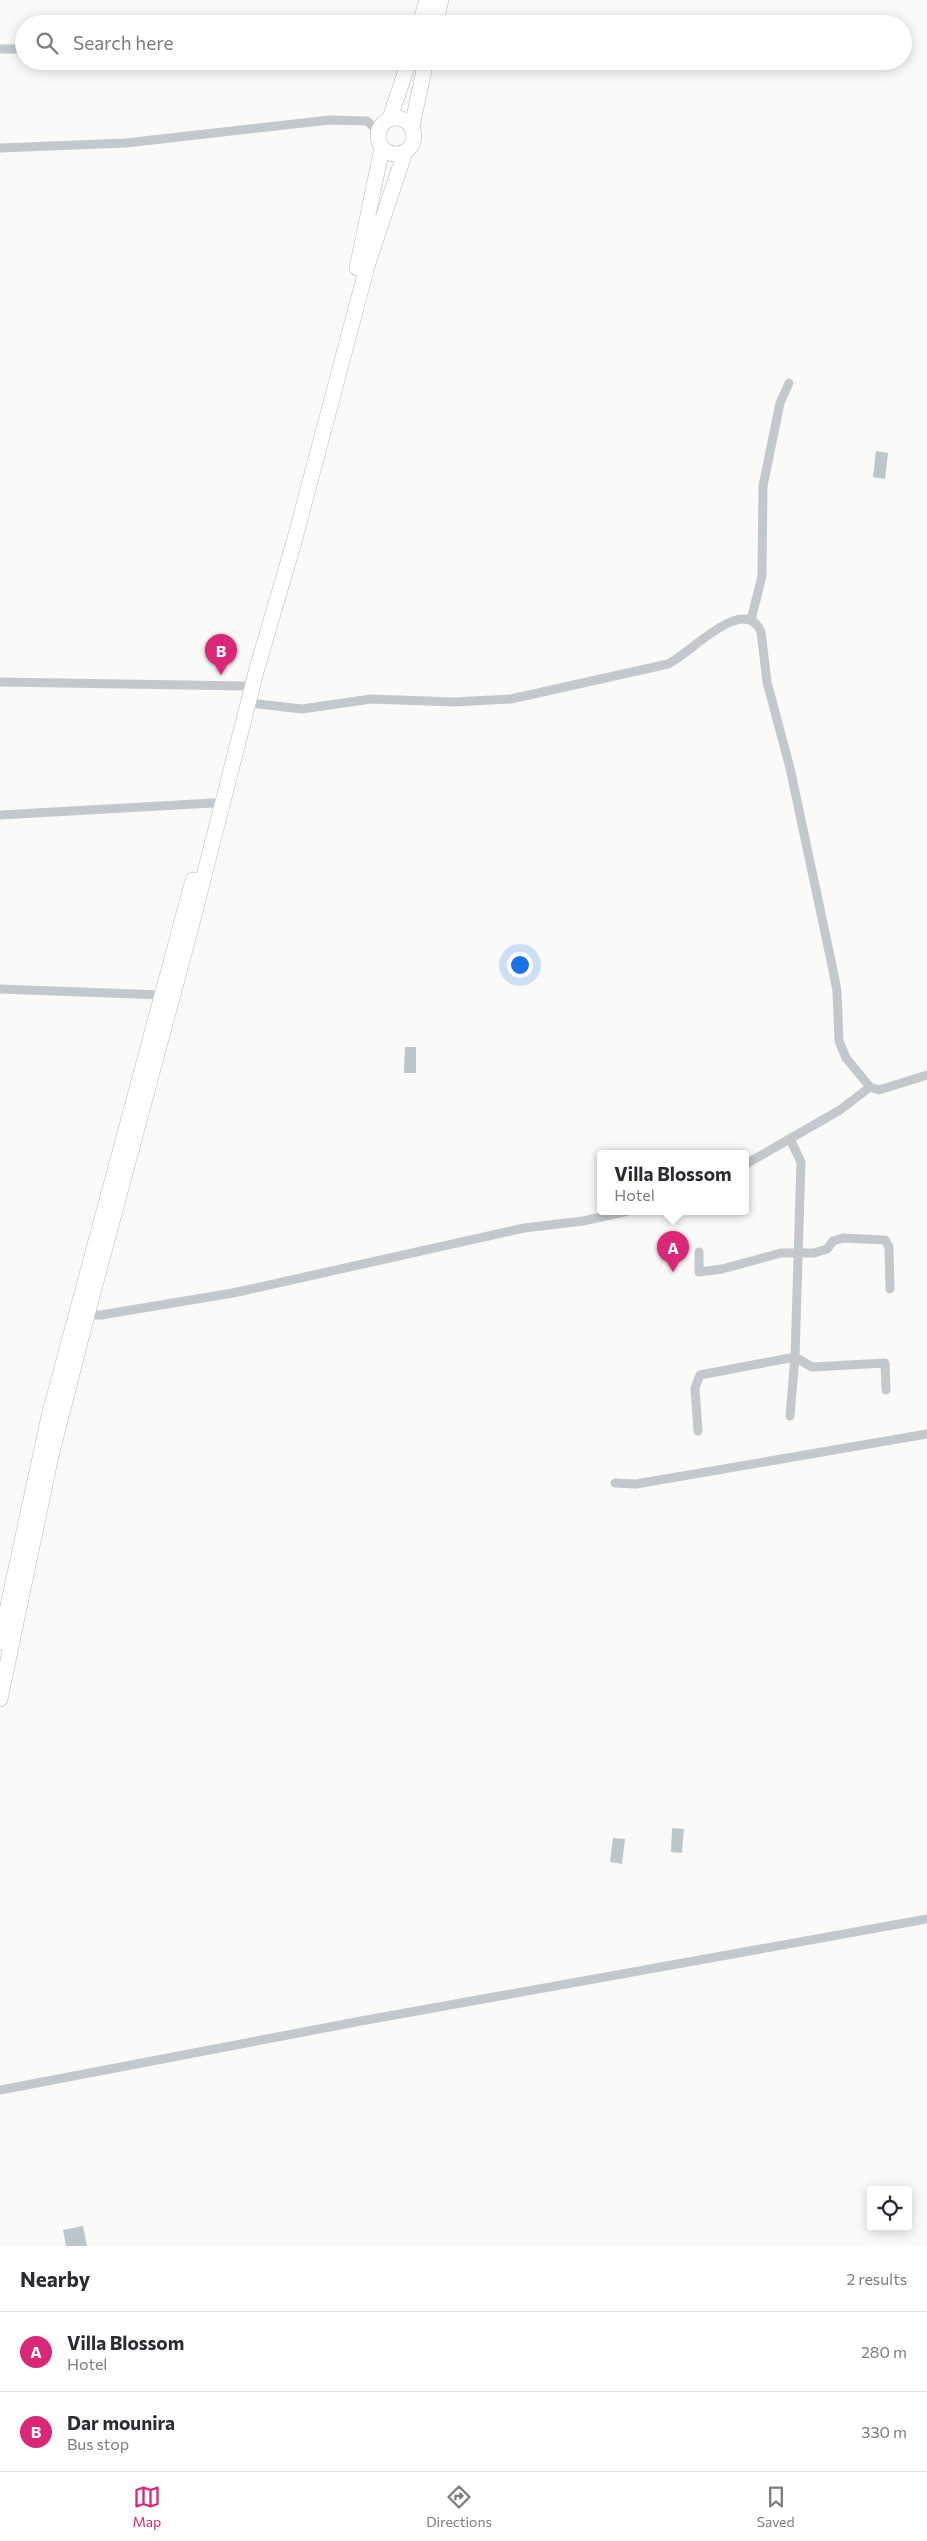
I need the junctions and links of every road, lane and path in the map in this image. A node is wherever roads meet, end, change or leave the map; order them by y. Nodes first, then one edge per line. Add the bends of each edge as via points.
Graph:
1 (427, 0) edge
2 (441, 0) edge
3 (423, 15) edge
4 (437, 15) edge
5 (0, 49) edge
6 (15, 49) edge
7 (406, 70) edge
8 (424, 70) edge
9 (390, 118) junction
10 (412, 126) junction
11 (378, 131) junction
12 (0, 148) edge
13 (382, 148) junction
14 (405, 152) junction
15 (788, 383) dead end
16 (751, 620) junction
17 (0, 682) edge
18 (246, 686) junction
19 (249, 703) junction
20 (213, 803) junction
21 (0, 815) edge
22 (0, 989) edge
23 (162, 995) junction
24 (927, 1075) edge
25 (870, 1087) junction
26 (790, 1139) junction
27 (749, 1162) edge
28 (608, 1215) edge
29 (699, 1252) dead end
30 (798, 1252) junction
31 (890, 1289) dead end
32 (87, 1315) junction
33 (795, 1357) junction
34 (886, 1390) dead end
35 (790, 1416) dead end
36 (698, 1431) dead end
37 (927, 1434) edge
38 (615, 1483) dead end
39 (0, 1644) edge
40 (0, 1699) edge
41 (927, 1919) edge
42 (0, 2090) edge

1 - 3 highway
2 - 4 highway
5 - 6 street
7 - 9 highway
8 - 10 highway
9 - 10 highway via 402,118
9 - 11 highway
10 - 14 highway via 414,144
11 - 12 street via 367,121 330,120 126,143
11 - 13 highway
13 - 14 highway via 390,154
13 - 18 highway via 359,260
14 - 19 highway via 368,263
15 - 16 street via 780,403 763,486 762,576
16 - 19 street via 739,619 722,624 681,658 668,664 511,699 454,702 371,699 302,709
16 - 25 street via 758,625 760,632 767,682 822,911 837,991 839,1041 846,1058
17 - 18 street
18 - 20 highway
19 - 32 highway
20 - 21 street
20 - 23 highway
22 - 23 street
23 - 39 highway via 49,1416
24 - 25 street via 879,1090
25 - 26 street via 840,1110
26 - 27 street
26 - 30 street via 801,1162
28 - 32 street via 524,1228 233,1293 101,1316
29 - 30 street via 699,1272
30 - 31 street via 814,1253 827,1249 843,1238 885,1240 889,1247
30 - 33 street
32 - 40 highway via 51,1456
33 - 34 street via 812,1367 885,1363
33 - 35 street
33 - 36 street via 700,1375 694,1388
37 - 38 street via 636,1484
41 - 42 street

